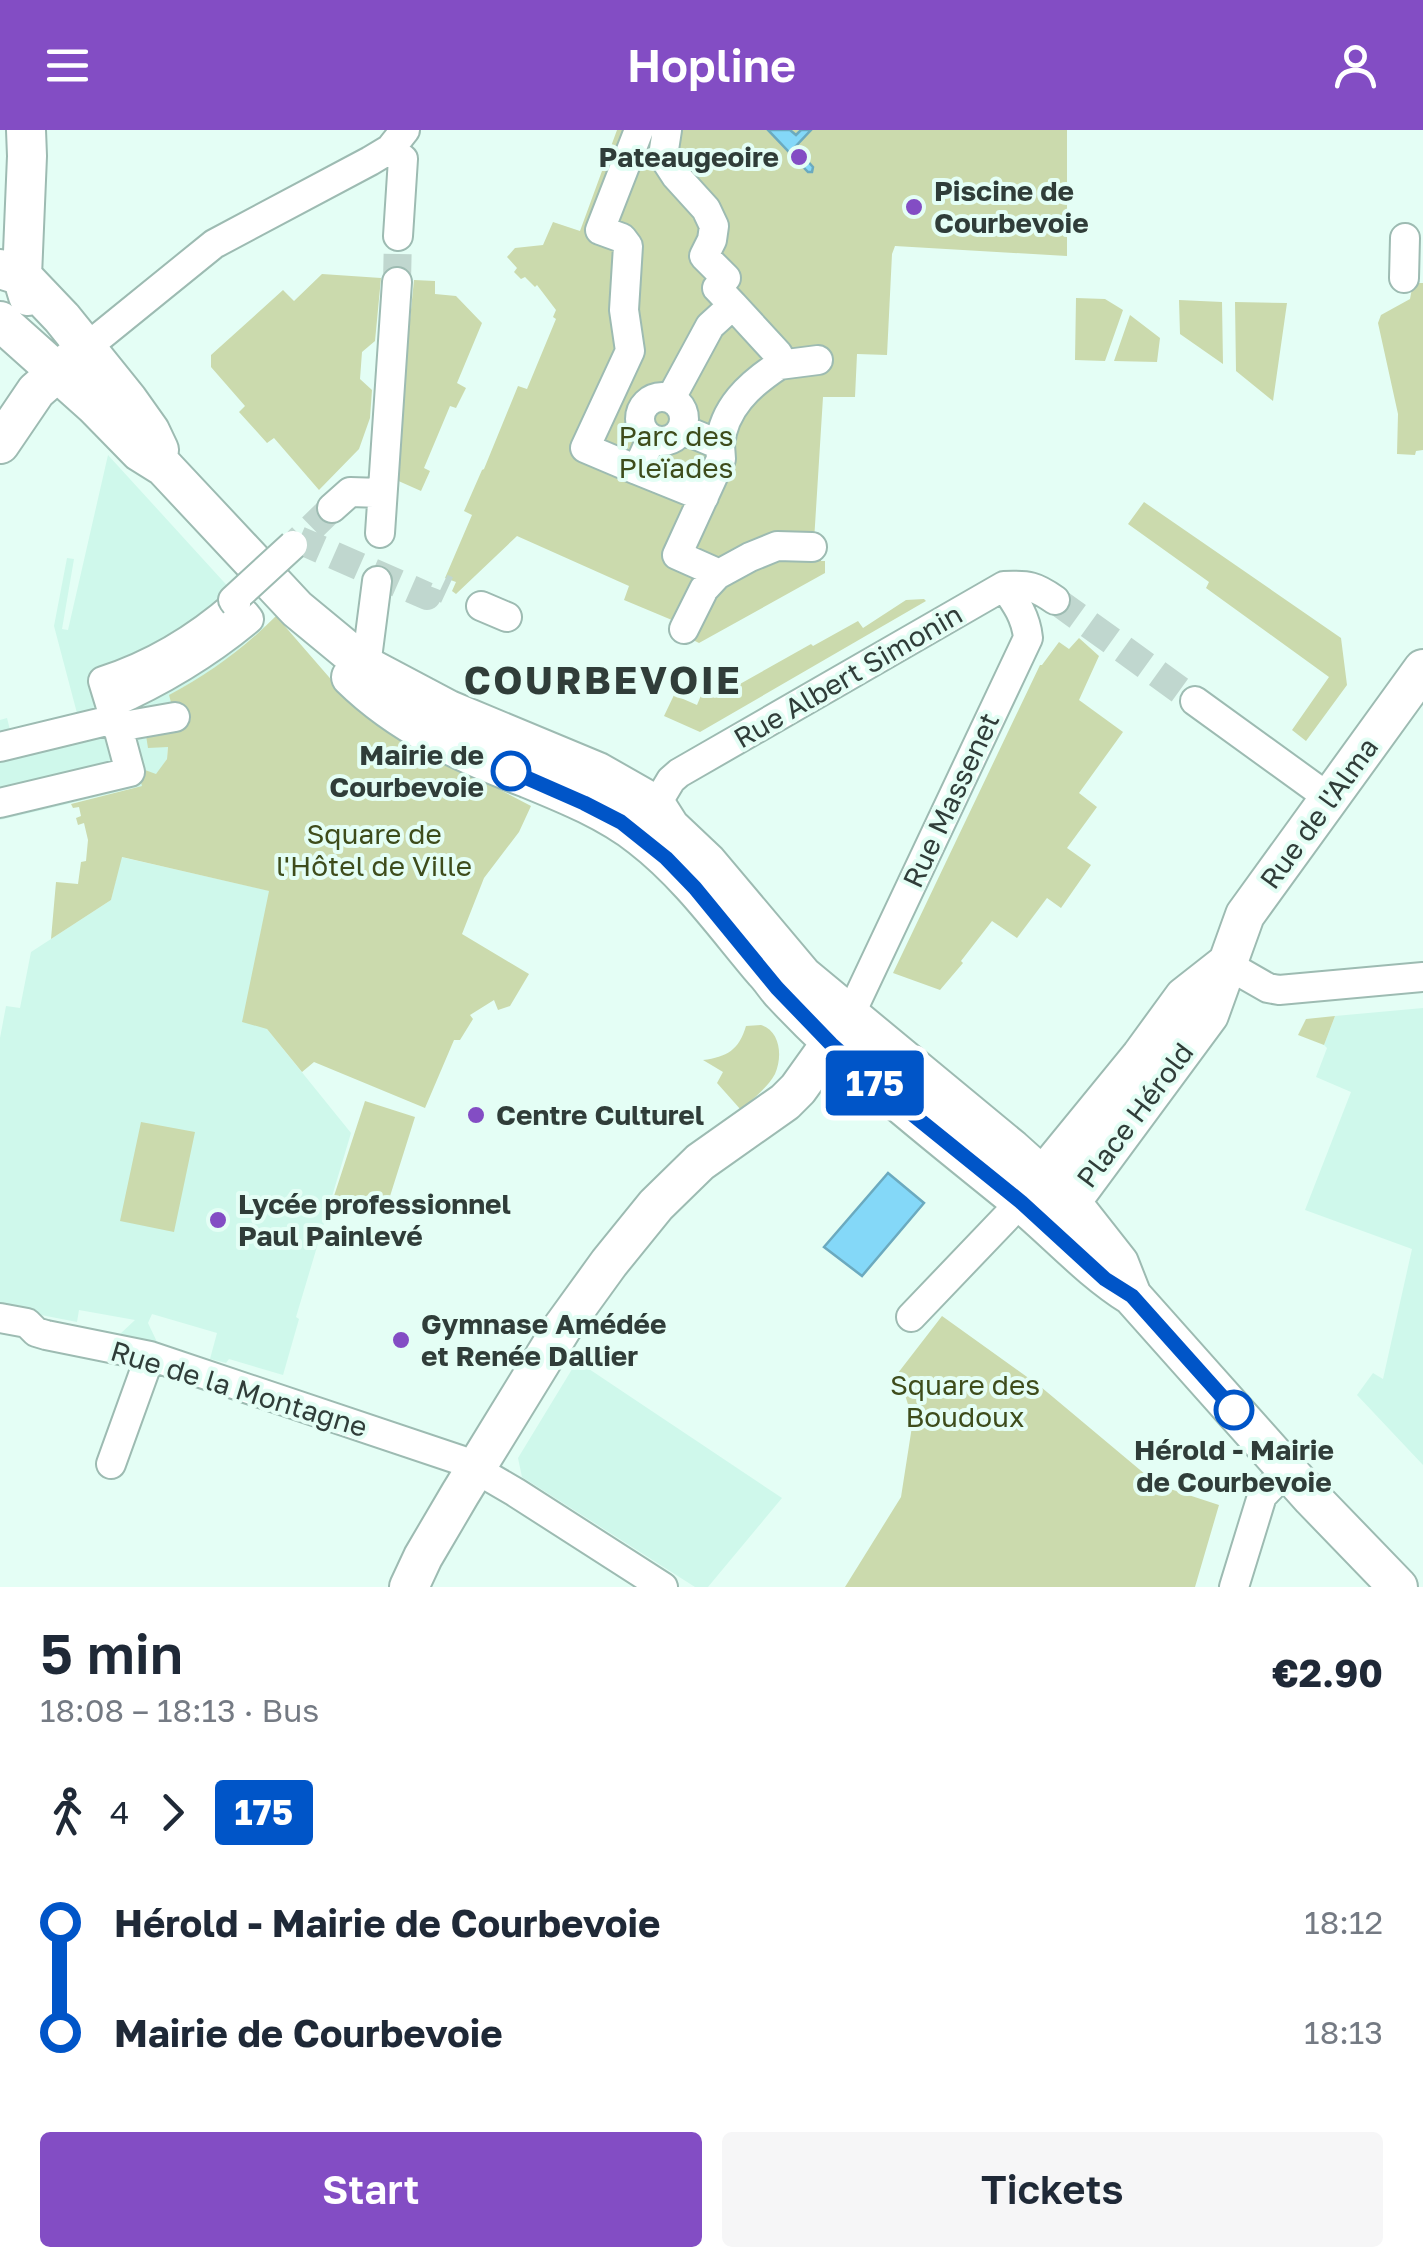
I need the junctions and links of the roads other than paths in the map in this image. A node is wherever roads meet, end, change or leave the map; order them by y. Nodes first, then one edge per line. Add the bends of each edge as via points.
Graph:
1 (5, 130) edge
2 (26, 130) edge
3 (639, 130) edge
4 (667, 130) edge
5 (398, 139) edge
6 (0, 158) edge
7 (398, 236) tunnel mouth
8 (1405, 238) dead end
9 (11, 272) edge
10 (1404, 278) dead end
11 (396, 282) tunnel mouth
12 (733, 305) junction
13 (0, 320) edge
14 (86, 347) junction
15 (818, 360) dead end
16 (779, 364) junction
17 (58, 372) junction
18 (609, 396) junction
19 (671, 398) junction
20 (640, 412) junction
21 (682, 428) junction
22 (651, 439) junction
23 (0, 444) edge
24 (720, 445) junction
25 (164, 467) junction
26 (637, 470) junction
27 (382, 493) junction
28 (704, 497) junction
29 (332, 508) tunnel mouth
30 (380, 533) dead end
31 (296, 542) dead end
32 (812, 547) dead end
33 (718, 575) junction
34 (377, 581) dead end
35 (1004, 586) junction
36 (1054, 600) tunnel mouth
37 (481, 606) dead end
38 (296, 609) junction
39 (507, 618) dead end
40 (684, 629) dead end
41 (366, 666) junction
42 (1423, 669) edge
43 (1196, 700) tunnel mouth
44 (175, 717) dead end
45 (113, 723) junction
46 (0, 747) edge
47 (1328, 798) junction
48 (0, 803) edge
49 (648, 821) junction
50 (1226, 964) junction
51 (1423, 977) edge
52 (841, 1029) junction
53 (1199, 1029) joint
54 (1046, 1202) junction
55 (911, 1317) dead end
56 (0, 1318) edge
57 (150, 1356) junction
58 (111, 1464) dead end
59 (476, 1468) junction
60 (1287, 1470) junction
61 (409, 1587) edge
62 (662, 1587) edge
63 (1234, 1587) edge
64 (1398, 1587) edge

1 - 6 main road
2 - 9 main road
3 - 18 street via 600,230 628,246 624,310 630,352
4 - 12 street via 663,156 714,226 704,256 726,278 716,288
5 - 7 street
5 - 14 street via 214,244
8 - 10 street
9 - 13 main road via 28,296 18,316
9 - 14 main road
11 - 27 street
12 - 16 street via 778,354
12 - 19 street via 710,326
13 - 17 main road
14 - 17 main road
14 - 25 main road via 150,431
15 - 16 street
16 - 24 street via 744,392 728,414
17 - 23 main road via 36,391
17 - 25 main road
18 - 20 street
18 - 26 street via 585,448
19 - 20 street via 654,398
19 - 21 street via 683,412
20 - 22 street
21 - 22 street via 666,441
21 - 24 street
22 - 26 street
24 - 28 street via 721,459
25 - 38 main road
26 - 28 street
27 - 29 street via 350,492
27 - 30 street
28 - 33 street via 677,555
31 - 45 street, bridge via 232,600 240,609 103,682
32 - 33 street via 777,546
33 - 40 street
34 - 41 street
35 - 36 street via 1039,588
35 - 49 street, Rue Albert Simonin via 679,773
35 - 52 street, Rue Massenet via 1028,638
37 - 39 street
38 - 41 main road
38 - 49 main road via 337,662 396,716 621,822
41 - 49 main road via 631,789
42 - 47 main road, Rue de l'Alma
43 - 47 street
44 - 45 street
45 - 46 street
45 - 48 street via 121,774
47 - 50 main road, Rue de l'Alma via 1245,915
49 - 52 main road via 666,858 777,988
50 - 51 street via 1279,990
50 - 53 main road, Rue de l'Alma
50 - 54 main road, Place Hérold via 1184,997
52 - 54 main road via 891,1097
52 - 59 main road via 785,1102 700,1162 656,1204 572,1314
53 - 54 main road, Place Hérold
54 - 55 street
54 - 60 main road via 1119,1263 1132,1296
56 - 57 street, Rue de la Montagne via 46,1335
57 - 58 street
57 - 59 street, Rue de la Montagne
59 - 61 main road
59 - 62 street, Rue de la Montagne
60 - 63 street via 1262,1496
60 - 64 main road

